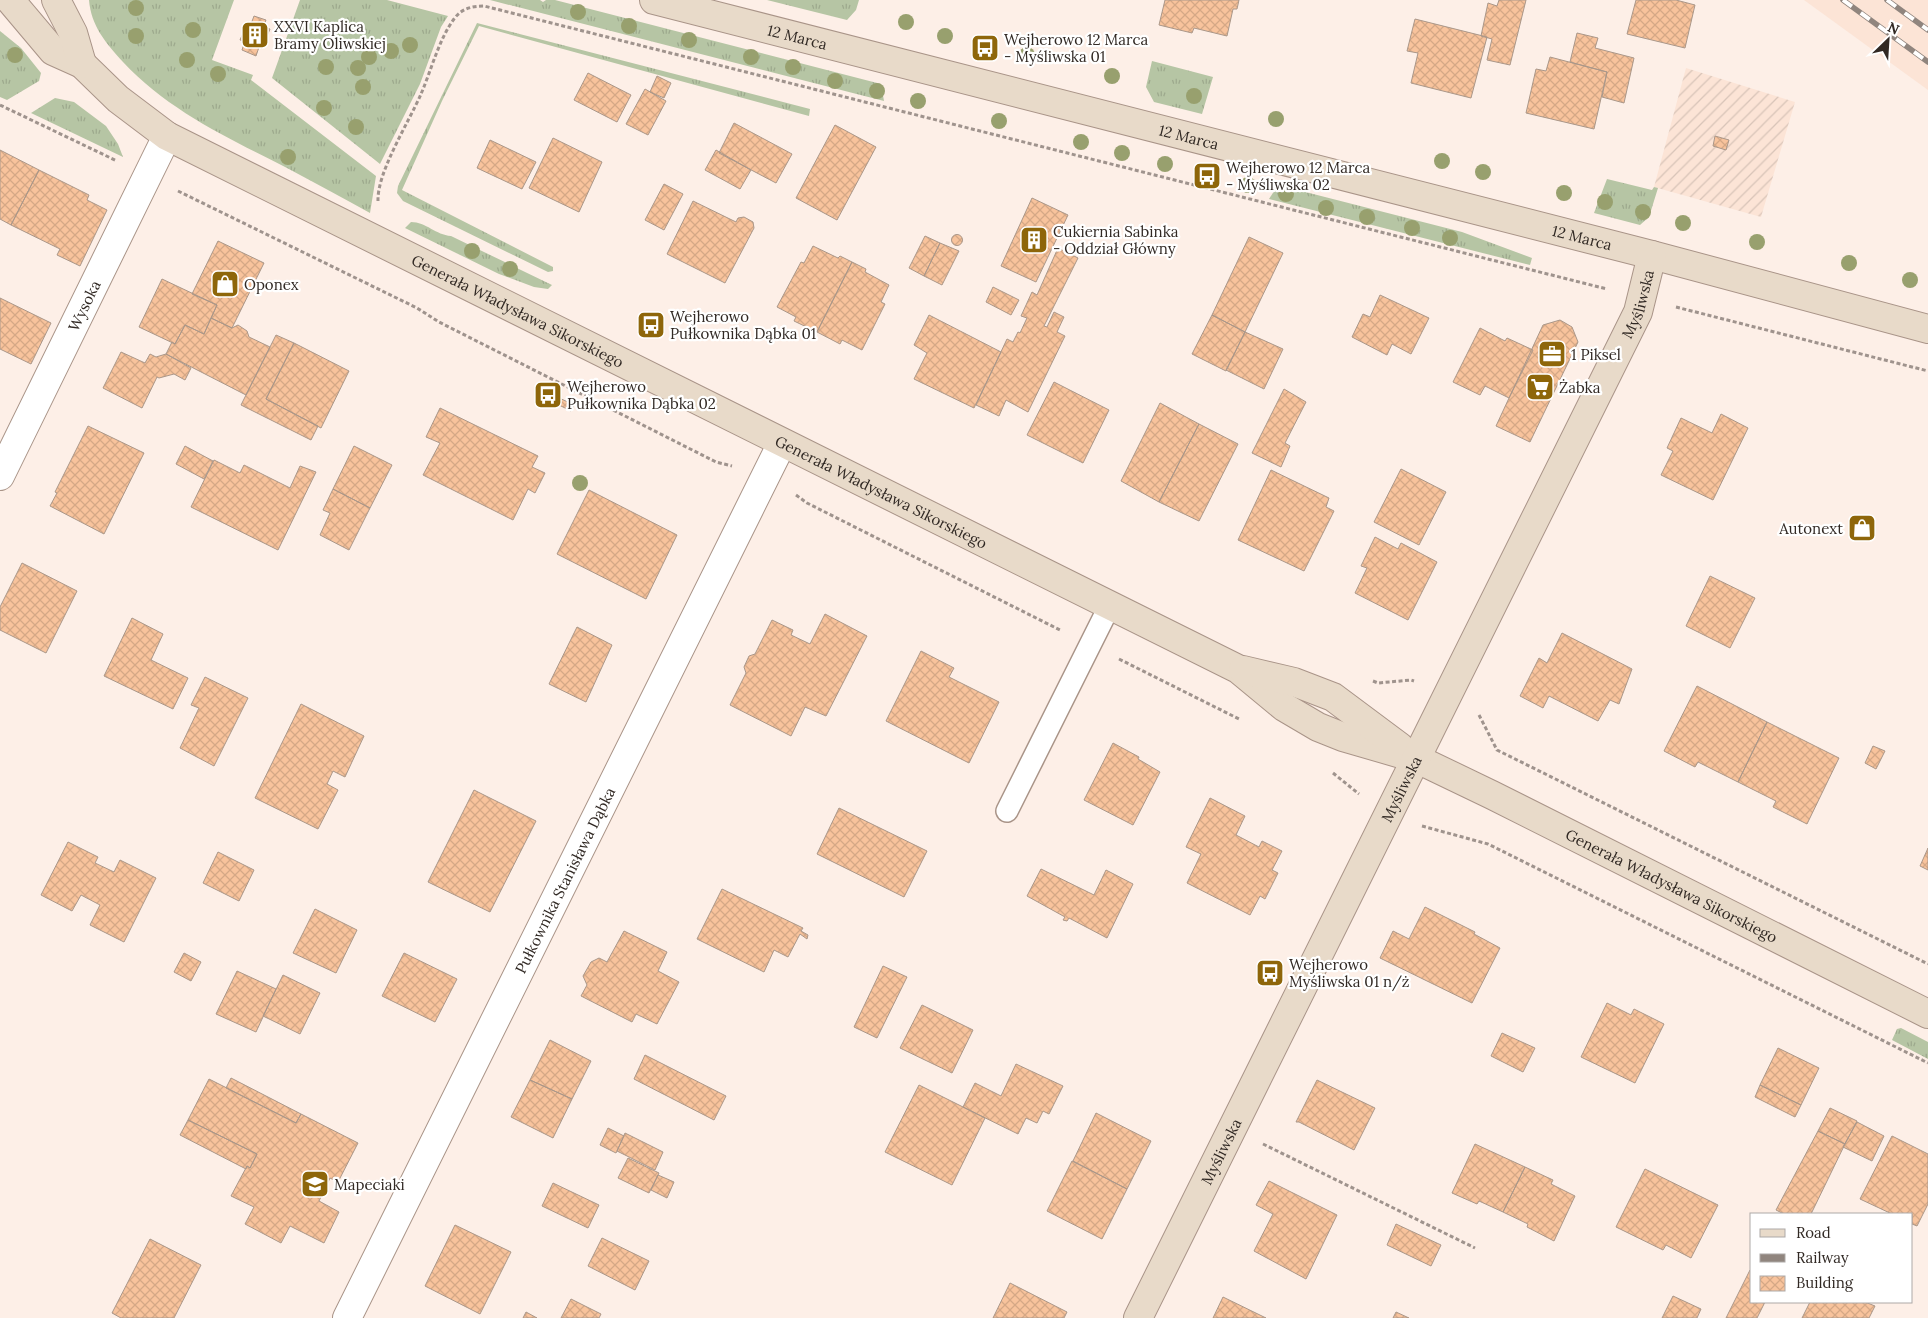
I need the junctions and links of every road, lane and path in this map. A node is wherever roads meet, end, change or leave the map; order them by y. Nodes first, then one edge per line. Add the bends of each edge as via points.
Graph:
1 (10, 0) edge
2 (56, 0) edge
3 (654, 0) edge
4 (82, 64) junction
5 (0, 105) edge
6 (168, 136) junction
7 (148, 176) junction
8 (378, 206) dead end
9 (1652, 255) junction
10 (1643, 298) junction
11 (1928, 329) edge
12 (1928, 371) edge
13 (782, 443) junction
14 (0, 476) edge
15 (764, 478) junction
16 (1110, 605) junction
17 (1090, 644) junction
18 (1370, 680) dead end
19 (1416, 683) dead end
20 (1479, 714) dead end
21 (1245, 722) dead end
22 (1415, 758) junction
23 (1328, 768) dead end
24 (1389, 811) junction
25 (1007, 812) dead end
26 (1928, 964) edge
27 (1928, 1014) edge
28 (1928, 1063) edge
29 (1262, 1144) dead end
30 (1475, 1248) dead end
31 (348, 1318) edge
32 (1138, 1318) edge

1 - 4 street, Generała Władysława Sikorskiego via 53,51
2 - 4 street, Generała Władysława Sikorskiego via 73,34
3 - 9 street, 12 Marca
4 - 6 street, Generała Władysława Sikorskiego via 118,99
5 - 7 path
6 - 7 street, Wysoka
6 - 13 street, Generała Władysława Sikorskiego
7 - 14 street, Wysoka
7 - 15 path via 417,308 716,462 748,469
8 - 10 path via 383,174 446,31 462,10 484,6
9 - 10 street, Myśliwska
9 - 11 street, 12 Marca
10 - 12 path
10 - 22 street, Myśliwska
13 - 15 street, Pułkownika Stanisława Dąbka
13 - 16 street, Generała Władysława Sikorskiego
15 - 17 path via 788,489 807,503
15 - 31 street, Pułkownika Stanisława Dąbka
16 - 17 lane
16 - 22 street, Generała Władysława Sikorskiego via 1238,669 1284,707 1318,728
17 - 21 path
17 - 25 lane
18 - 19 path via 1378,683 1411,680
20 - 26 path via 1497,750
22 - 24 street, Myśliwska
22 - 27 street, Generała Władysława Sikorskiego
23 - 24 path via 1365,799
24 - 28 path via 1418,825 1488,844
24 - 32 street, Myśliwska
29 - 30 path

